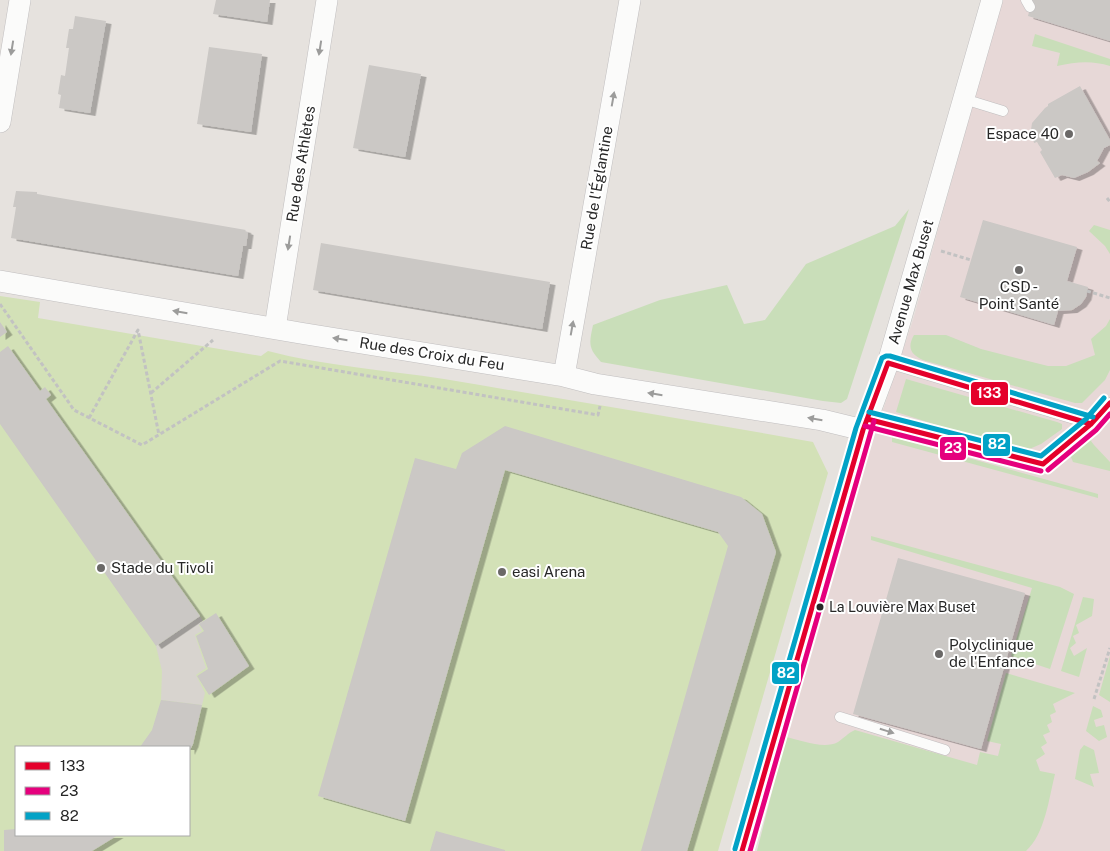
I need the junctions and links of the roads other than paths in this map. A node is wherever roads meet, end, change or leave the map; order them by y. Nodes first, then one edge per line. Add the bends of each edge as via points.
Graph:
1 (20, 0) edge
2 (327, 0) edge
3 (630, 0) edge
4 (992, 0) edge
5 (964, 99) junction
6 (1004, 111) dead end
7 (0, 122) edge
8 (0, 281) edge
9 (275, 328) junction
10 (888, 364) junction
11 (564, 376) junction
12 (1110, 403) edge
13 (1091, 424) junction
14 (865, 425) junction
15 (840, 717) dead end
16 (945, 750) dead end
17 (742, 851) edge

1 -> 7 street
2 -> 9 street, Rue des Athlètes
11 -> 3 street, Rue de l'Églantine
4 - 5 street, Avenue Max Buset
5 - 6 lane
5 - 10 street, Avenue Max Buset
9 -> 8 street, Rue des Croix du Feu
11 -> 9 street, Rue des Croix du Feu
10 - 13 lane
10 - 14 street, Avenue Max Buset
14 -> 11 street, Rue des Croix du Feu
12 - 13 lane
13 - 14 lane via 1043,464
14 - 17 street, Avenue Max Buset
15 -> 16 lane

